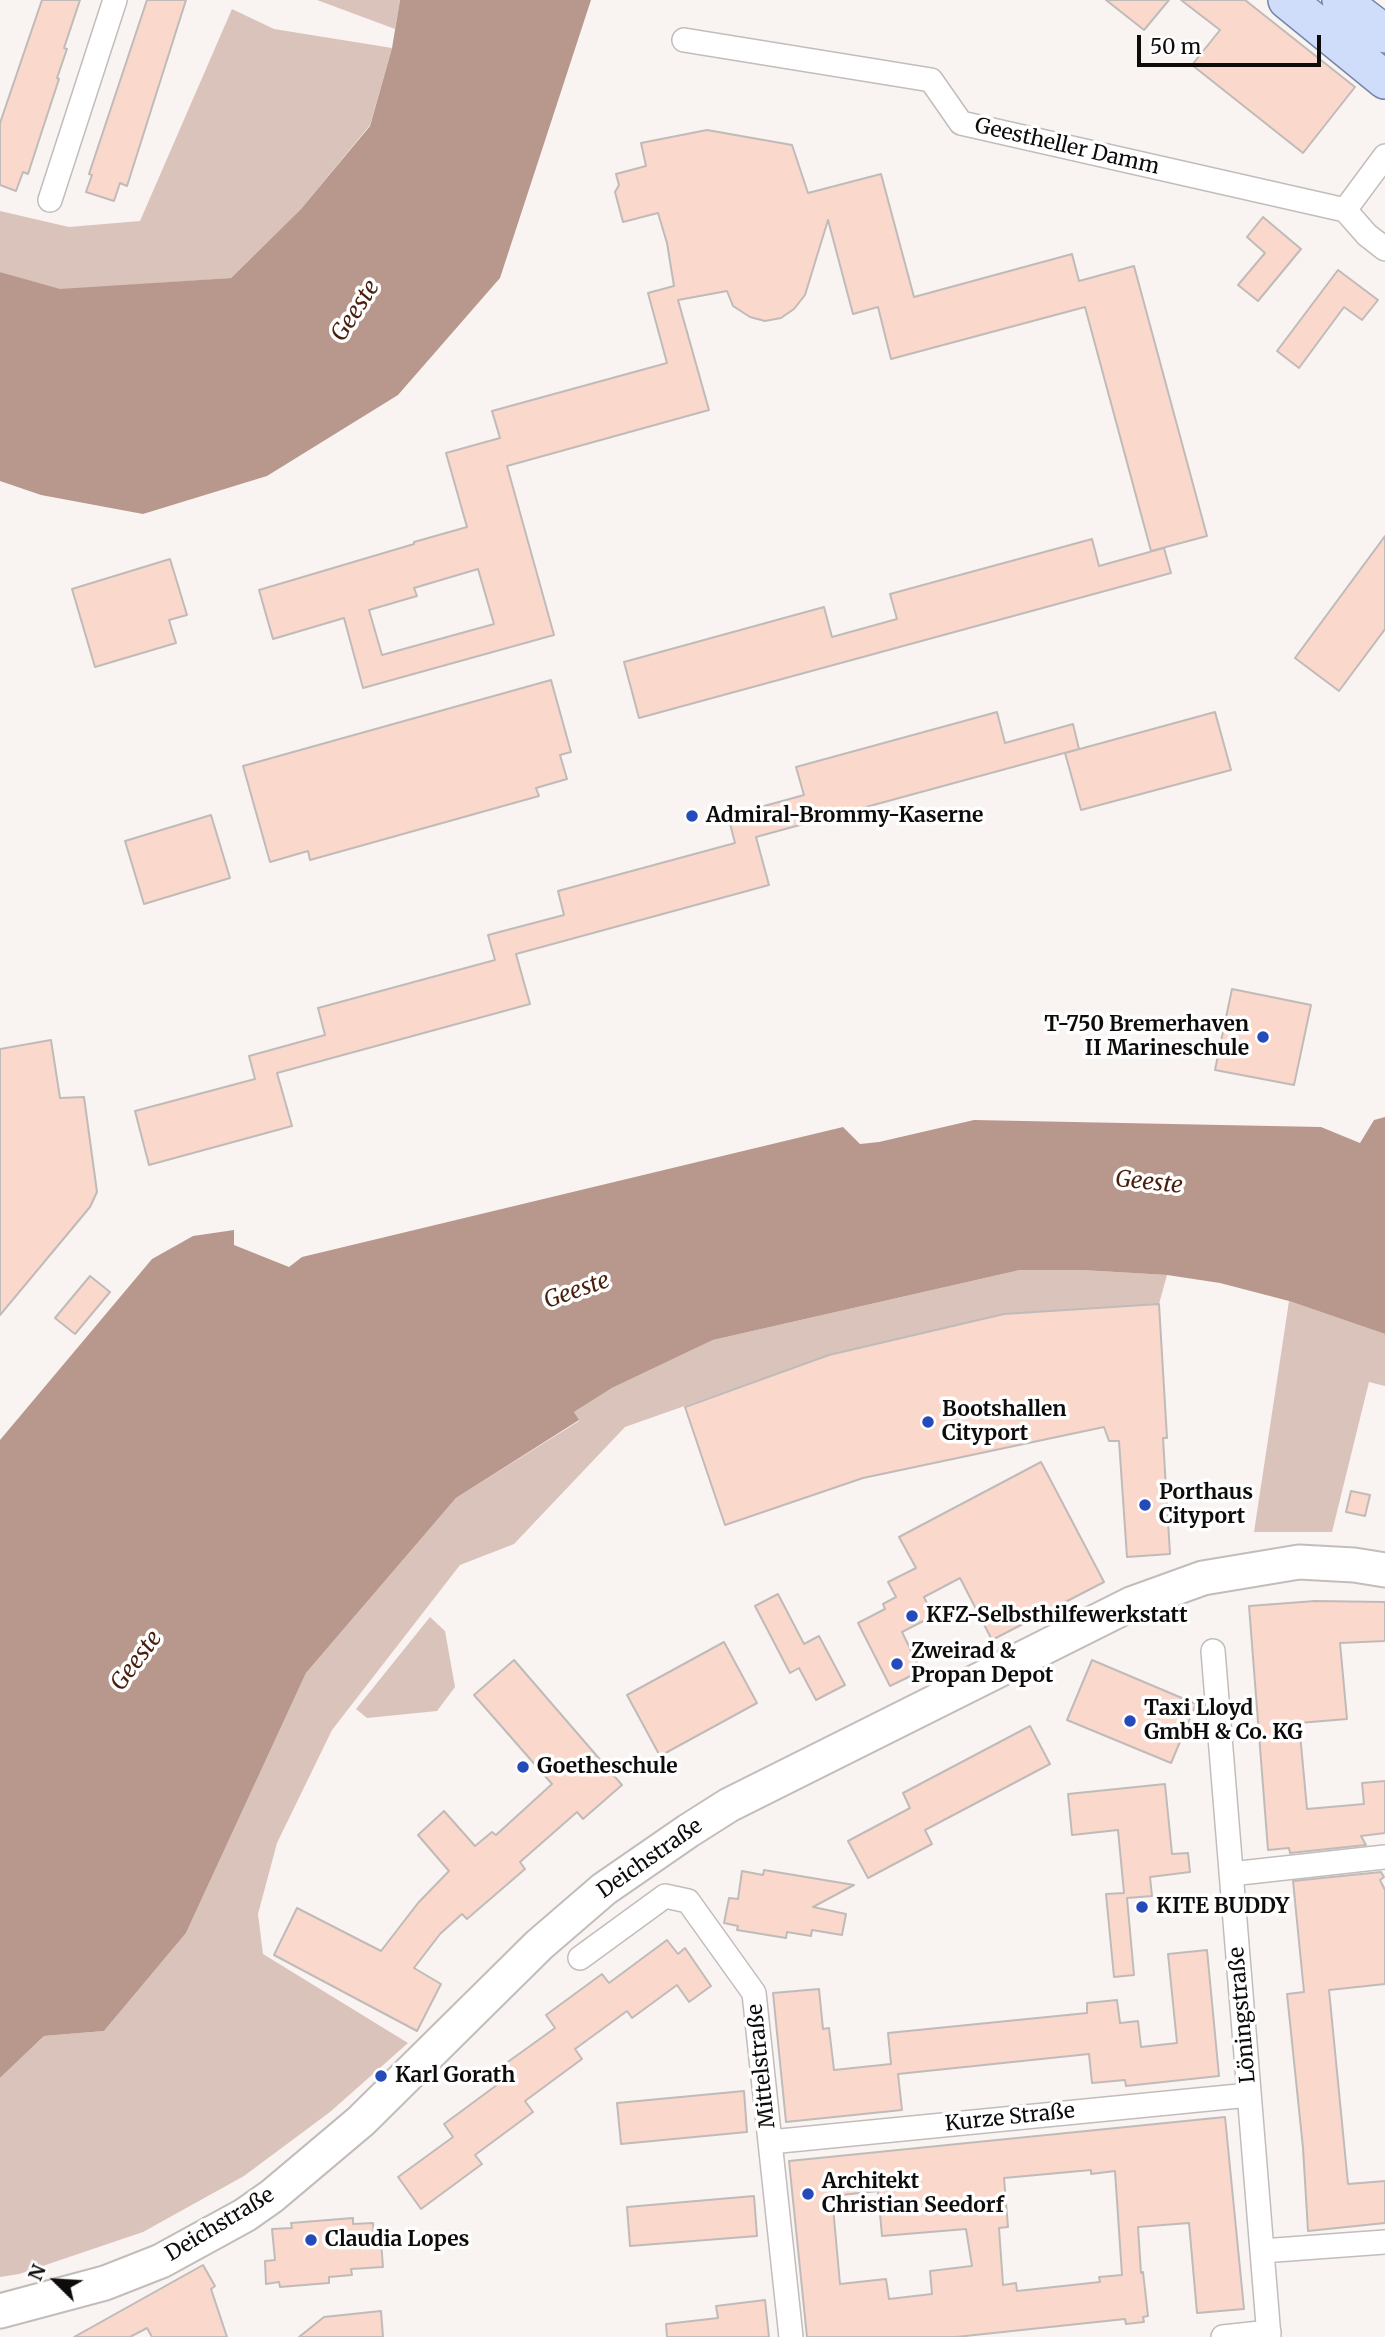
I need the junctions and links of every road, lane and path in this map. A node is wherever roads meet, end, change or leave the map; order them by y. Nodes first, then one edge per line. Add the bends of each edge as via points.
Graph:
1 (115, 0) edge
2 (1287, 0) edge
3 (1341, 0) edge
4 (1385, 34) edge
5 (684, 40) dead end
6 (1385, 80) edge
7 (1385, 156) edge
8 (50, 200) dead end
9 (1345, 210) junction
10 (1385, 249) edge
11 (1385, 1570) edge
12 (1213, 1651) dead end
13 (1385, 1857) edge
14 (1231, 1874) junction
15 (580, 1958) dead end
16 (1249, 2095) junction
17 (770, 2142) junction
18 (1385, 2242) edge
19 (1262, 2251) junction
20 (0, 2311) edge
21 (1269, 2335) edge
22 (791, 2337) edge
23 (1223, 2337) edge

1 - 8 street
2 - 6 main road
3 - 4 main road
5 - 9 street, Geestheller Damm via 931,80 961,123
7 - 9 street
9 - 10 street
11 - 20 main road, Deichstraße via 1299,1562 1203,1578 1131,1604 729,1805 604,1889 548,1937 361,2121 245,2215 162,2260 106,2283
12 - 14 street, Löningstraße
13 - 14 street
14 - 16 street, Löningstraße
15 - 17 street, Mittelstraße via 665,1896 688,1901 754,1993
16 - 17 street, Kurze Straße
16 - 19 street, Löningstraße
17 - 22 street, Mittelstraße
18 - 19 street
19 - 21 street, Löningstraße
21 - 23 street

